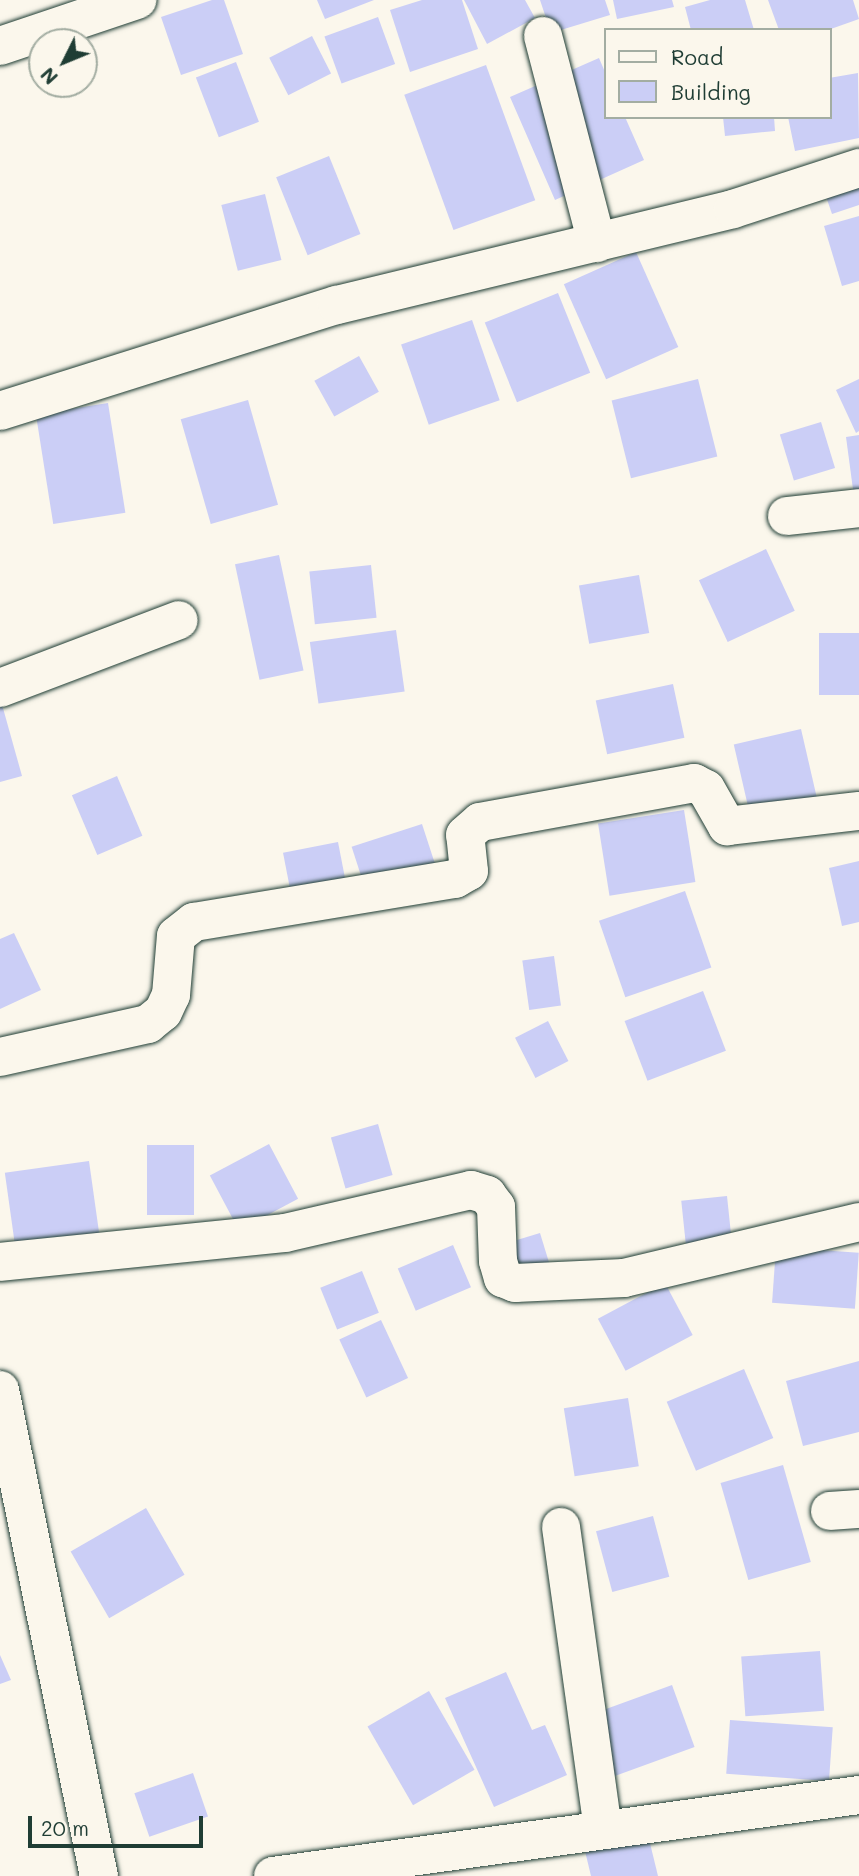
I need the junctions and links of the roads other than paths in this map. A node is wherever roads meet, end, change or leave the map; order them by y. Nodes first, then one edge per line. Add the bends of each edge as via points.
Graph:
1 (137, 0) edge
2 (542, 36) dead end
3 (0, 46) edge
4 (859, 167) edge
5 (597, 243) junction
6 (0, 411) edge
7 (859, 509) edge
8 (787, 516) dead end
9 (178, 620) dead end
10 (0, 688) edge
11 (859, 811) edge
12 (0, 1056) edge
13 (859, 1222) edge
14 (0, 1262) edge
15 (0, 1390) edge
16 (561, 1527) dead end
17 (859, 1795) edge
18 (603, 1829) junction
19 (99, 1876) edge
20 (273, 1876) edge

1 - 3 street
2 - 5 street
4 - 5 street via 733,209
5 - 6 street via 337,305
7 - 8 street
9 - 10 street
11 - 12 street via 727,826 706,789 694,783 480,822 466,835 469,871 455,879 194,922 176,936 171,995 163,1012 148,1024
13 - 14 street via 624,1278 515,1283 503,1278 498,1261 496,1207 487,1195 471,1190 285,1233
15 - 19 street
16 - 18 street
17 - 18 street
18 - 20 street

